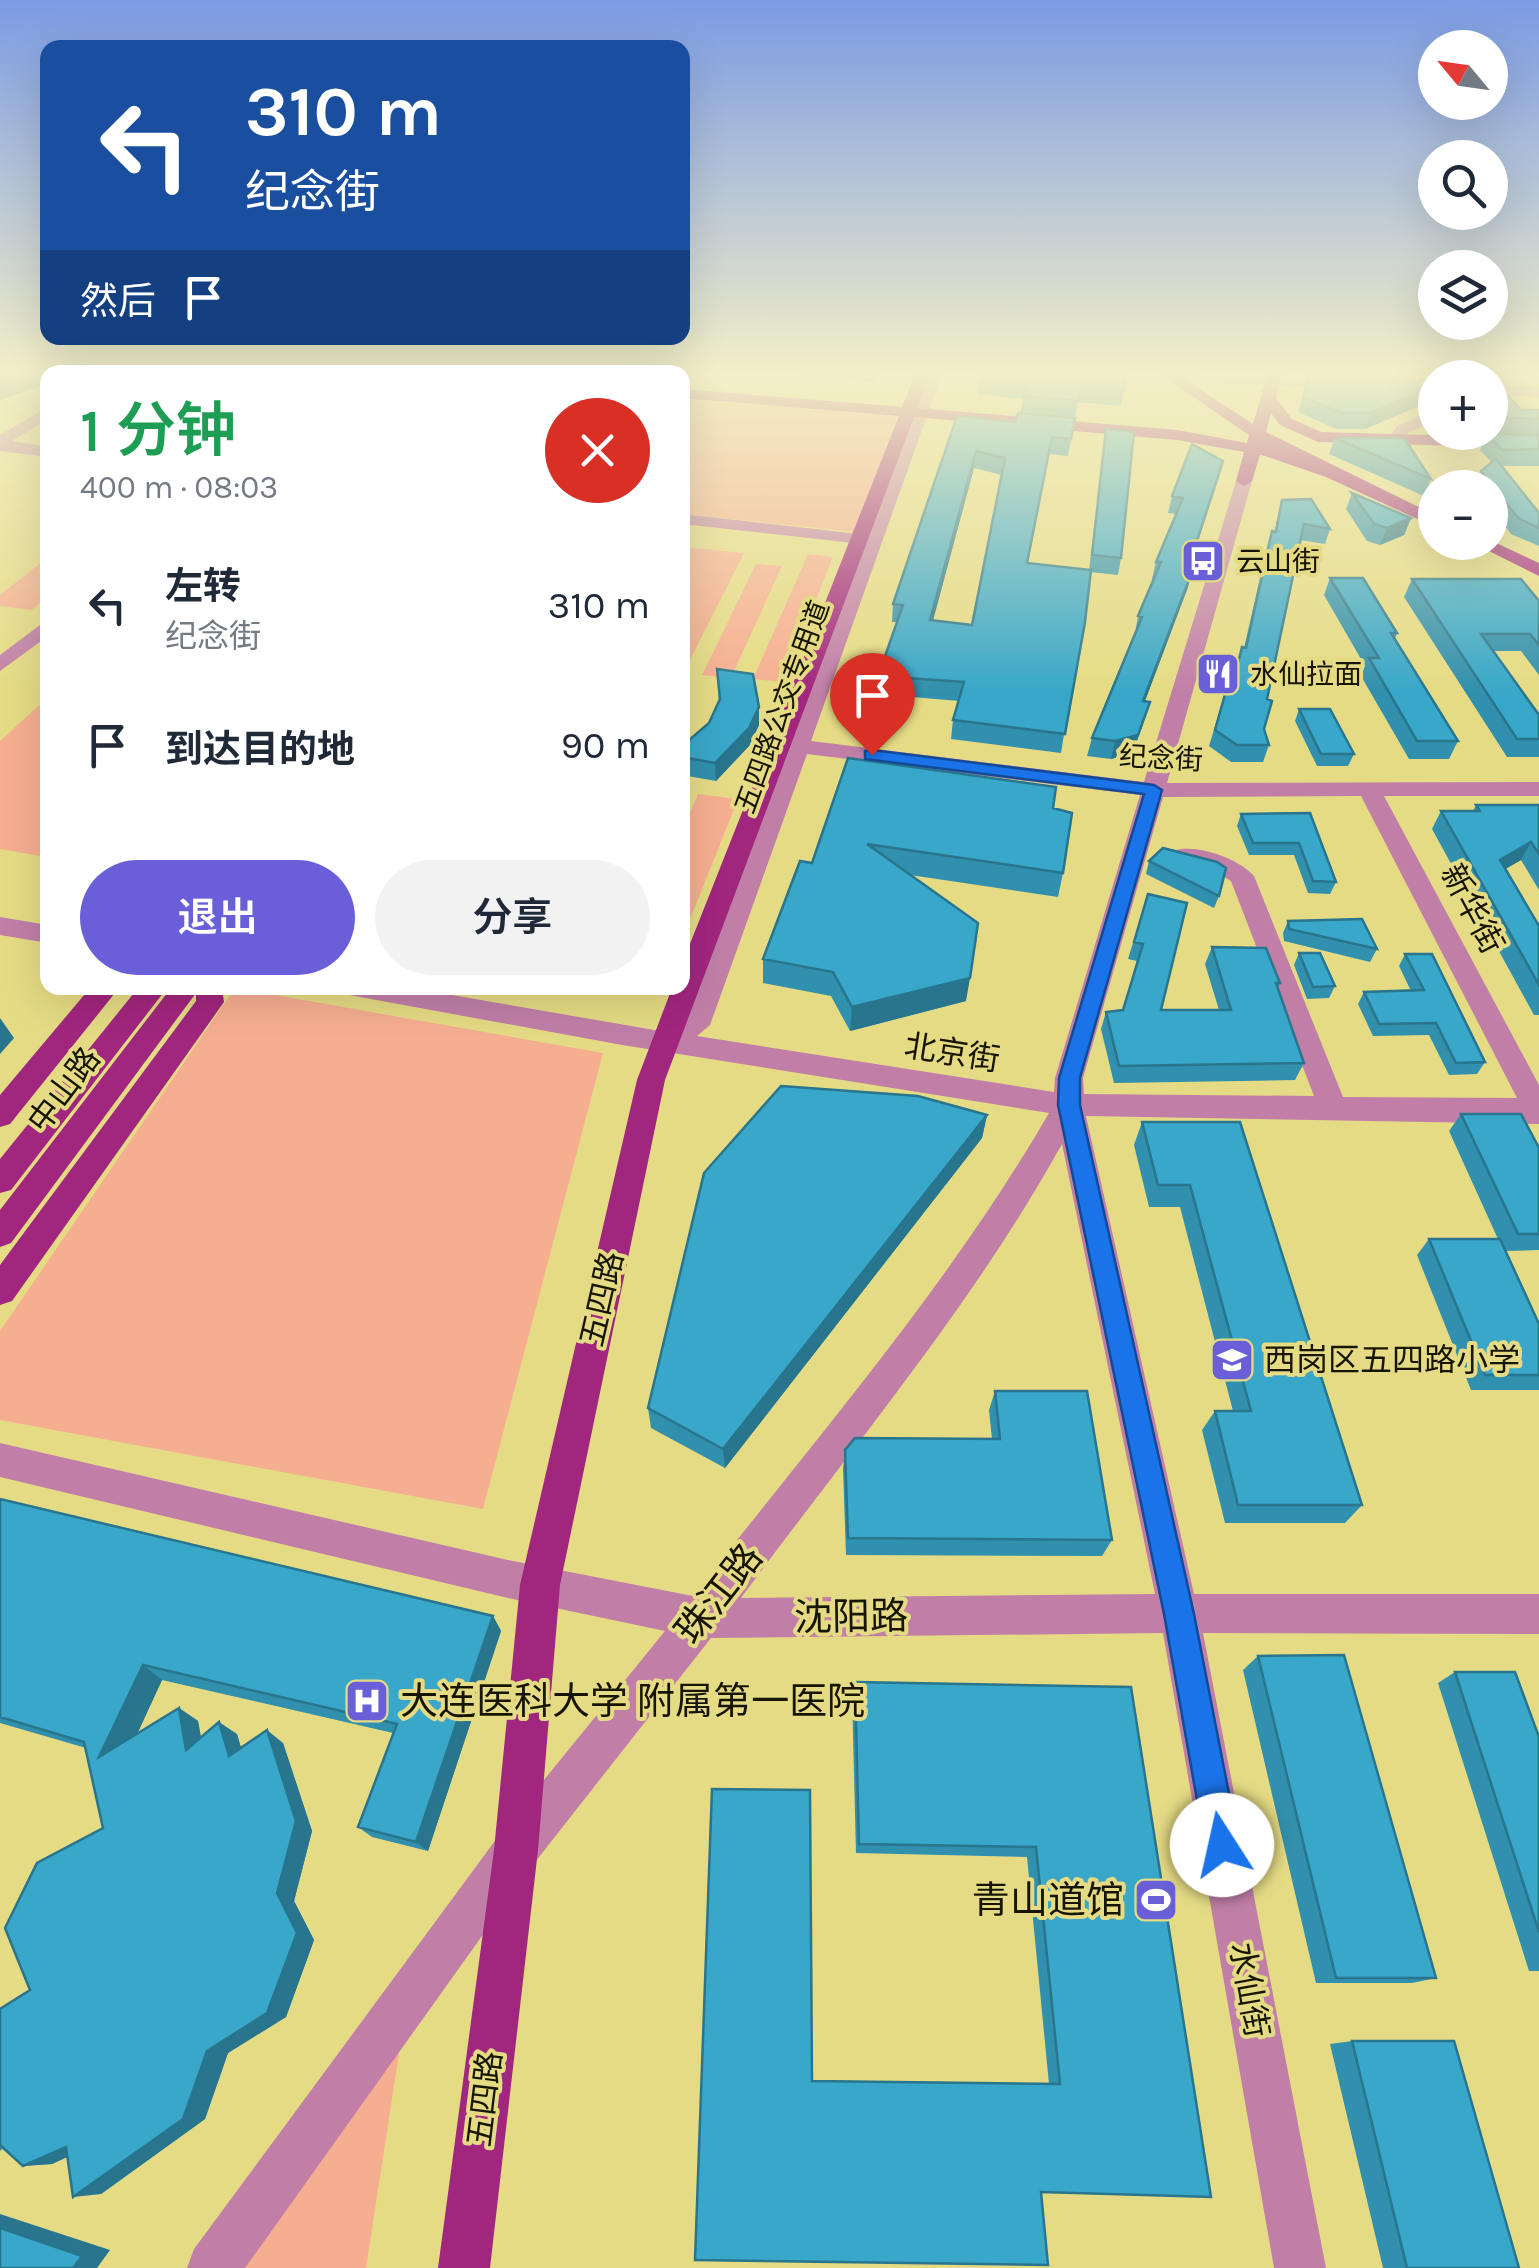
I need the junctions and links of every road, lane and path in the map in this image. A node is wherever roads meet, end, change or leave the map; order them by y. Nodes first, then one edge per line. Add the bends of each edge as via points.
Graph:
1 (887, 480) edge
2 (891, 480) edge
3 (1345, 480) edge
4 (1244, 481) edge
5 (1418, 514) edge
6 (690, 520) edge
7 (862, 539) junction
8 (1508, 555) edge
9 (1539, 570) edge
10 (40, 629) edge
11 (10, 646) edge
12 (40, 649) edge
13 (0, 666) edge
14 (791, 745) junction
15 (1154, 790) junction
16 (1370, 791) junction
17 (1538, 791) edge
18 (1138, 844) junction
19 (0, 926) edge
20 (40, 933) edge
21 (690, 986) edge
22 (99, 995) edge
23 (146, 995) edge
24 (204, 995) edge
25 (204, 995) edge
26 (400, 995) edge
27 (686, 995) edge
28 (663, 1041) junction
29 (1069, 1105) junction
30 (1333, 1108) junction
31 (1538, 1111) edge
32 (0, 1116) edge
33 (0, 1181) edge
34 (0, 1234) edge
35 (0, 1291) edge
36 (0, 1460) edge
37 (540, 1585) junction
38 (1179, 1614) junction
39 (1539, 1614) edge
40 (701, 1618) junction
41 (516, 1850) junction
42 (213, 2268) edge
43 (464, 2268) edge
44 (1300, 2268) edge

1 - 7 main road, 五四路
2 - 14 street, 五四路公交专用道
3 - 5 main road
4 - 15 street, 水仙街
6 - 7 street
7 - 14 main road, 五四路
8 - 9 main road
10 - 11 street
11 - 12 street
11 - 13 street
14 - 15 street, 纪念街
14 - 21 main road, 五四路
15 - 16 street, 纪念街
15 - 18 street, 水仙街
16 - 17 street, 纪念街
16 - 31 street, 新华街
18 - 29 street, 水仙街 via 1070,1078
18 - 30 street via 1242,876
19 - 20 street
22 - 32 main road
23 - 33 main road, 中山路
24 - 34 main road, 中山路
25 - 35 main road
26 - 28 street, 北京街
27 - 28 main road, 五四路
28 - 29 street, 北京街
28 - 37 main road, 五四路
29 - 30 street, 北京街
29 - 38 street, 水仙街
29 - 40 street, 珠江路 via 968,1265
30 - 31 street, 北京街
36 - 37 street, 沈阳路
37 - 40 street, 沈阳路
37 - 41 main road, 五四路
38 - 39 street, 沈阳路
38 - 40 street, 沈阳路
38 - 44 street, 水仙街
40 - 41 street, 珠江路
41 - 42 street, 珠江路
41 - 43 main road, 五四路

